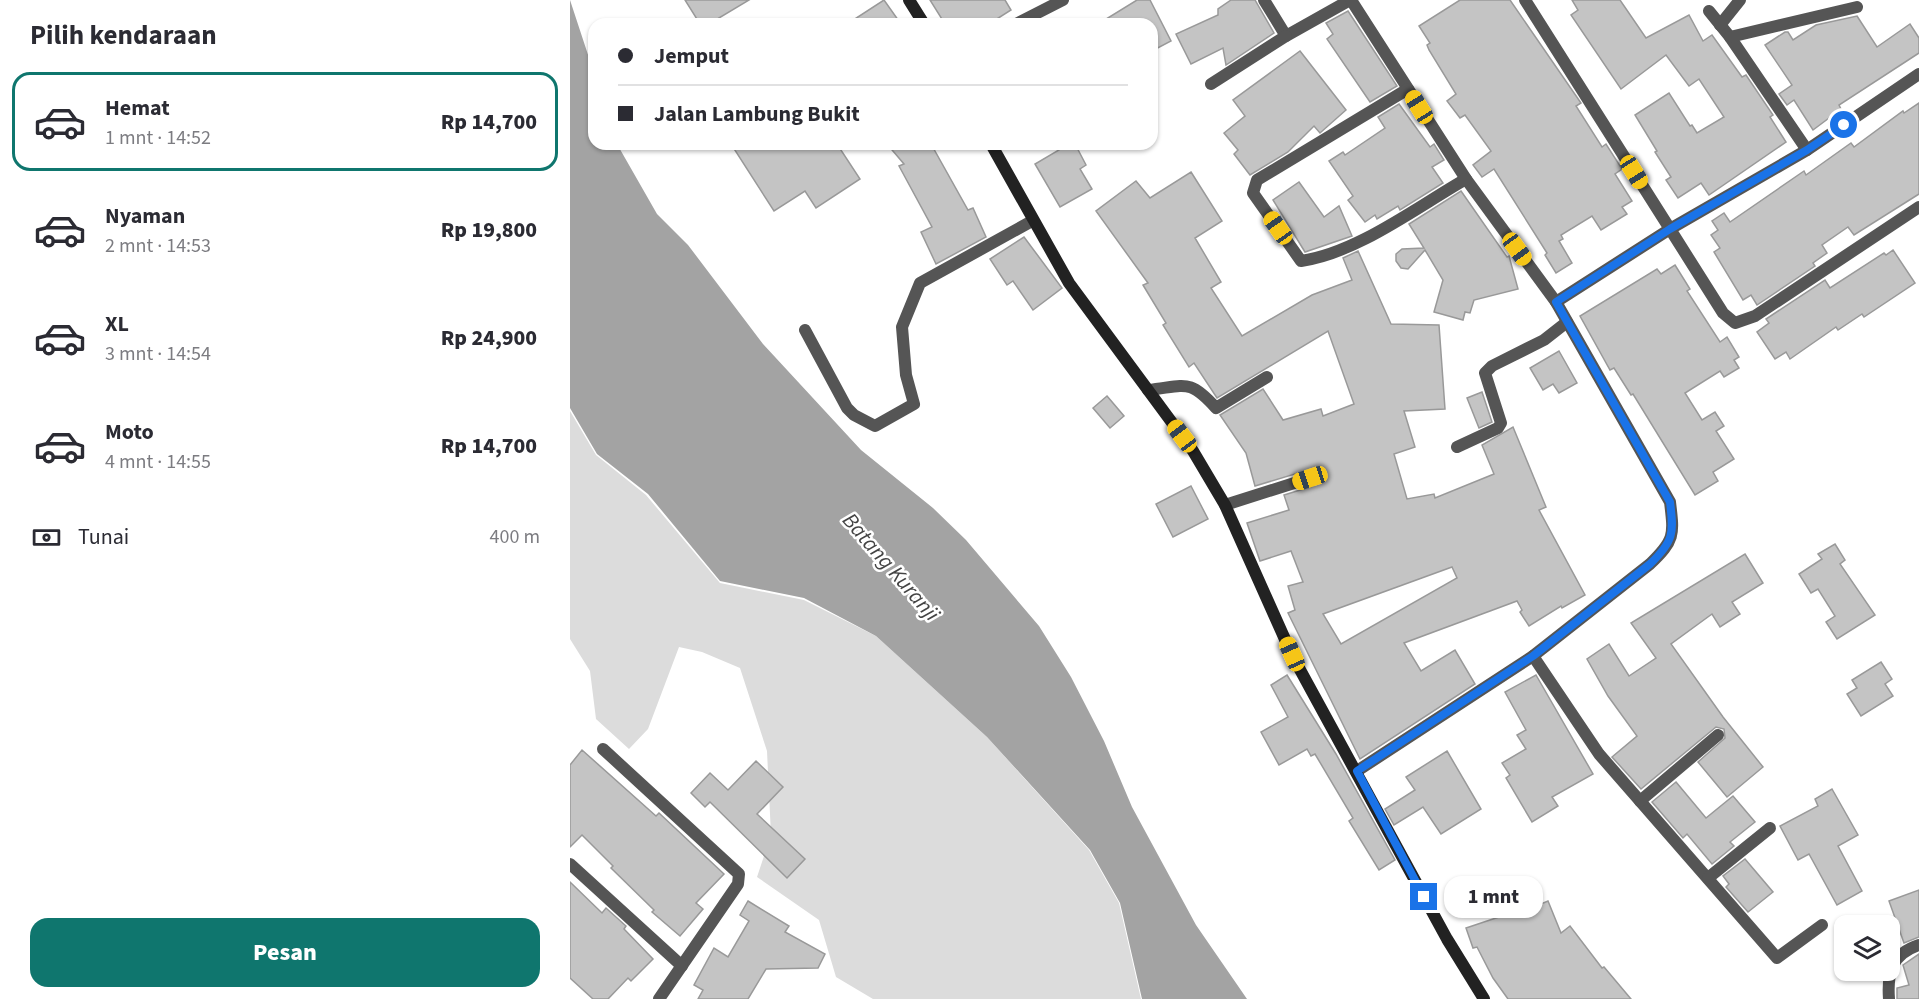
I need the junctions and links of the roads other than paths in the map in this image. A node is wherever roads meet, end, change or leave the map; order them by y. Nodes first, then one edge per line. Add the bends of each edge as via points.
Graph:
1 (909, 0) edge
2 (1063, 0) edge
3 (1264, 0) edge
4 (1351, 0) edge
5 (1525, 0) edge
6 (1740, 0) edge
7 (1857, 7) dead end
8 (1709, 11) dead end
9 (920, 18) edge
10 (1028, 18) edge
11 (1720, 25) junction
12 (1286, 36) junction
13 (1730, 37) junction
14 (1919, 74) edge
15 (1211, 84) dead end
16 (1408, 89) junction
17 (994, 150) edge
18 (1807, 150) junction
19 (1466, 179) junction
20 (1919, 207) edge
21 (1032, 220) junction
22 (1670, 229) junction
23 (1556, 302) junction
24 (1567, 322) junction
25 (805, 330) dead end
26 (1267, 378) dead end
27 (1148, 390) junction
28 (1457, 447) dead end
29 (1310, 478) dead end
30 (1225, 506) junction
31 (1533, 656) junction
32 (1718, 735) dead end
33 (603, 749) dead end
34 (1357, 771) junction
35 (1640, 801) junction
36 (1770, 828) dead end
37 (570, 864) edge
38 (1708, 878) junction
39 (1822, 925) dead end
40 (1919, 945) edge
41 (682, 966) junction
42 (659, 999) edge
43 (1484, 999) edge
44 (1889, 999) edge

1 - 9 street
2 - 10 street
3 - 12 street
4 - 12 street
4 - 16 street
5 - 22 street
6 - 11 street
7 - 13 street
8 - 11 street
11 - 13 street
12 - 15 street
13 - 18 street
14 - 18 street
16 - 19 street
16 - 19 street via 1257,180 1253,193 1301,261 1321,258 1360,240
17 - 21 street
18 - 22 street
19 - 23 street
20 - 22 street via 1755,316 1735,323 1723,313
21 - 25 street via 920,283 902,327 906,375 914,404 875,426 847,408
21 - 27 street via 1070,284
22 - 23 street
23 - 24 street
24 - 28 street via 1544,340 1485,373 1501,423
24 - 31 street via 1670,502 1673,528 1668,547 1650,564
26 - 27 street via 1216,408 1199,389 1185,384
27 - 30 street via 1193,451
29 - 30 street
30 - 34 street via 1292,654
31 - 34 street
31 - 35 street via 1599,754
32 - 35 street
33 - 41 street via 739,874 738,884
34 - 43 street via 1447,939
35 - 38 street
36 - 38 street
37 - 41 street
38 - 39 street via 1777,958
40 - 44 street via 1902,951 1892,966
41 - 42 street

